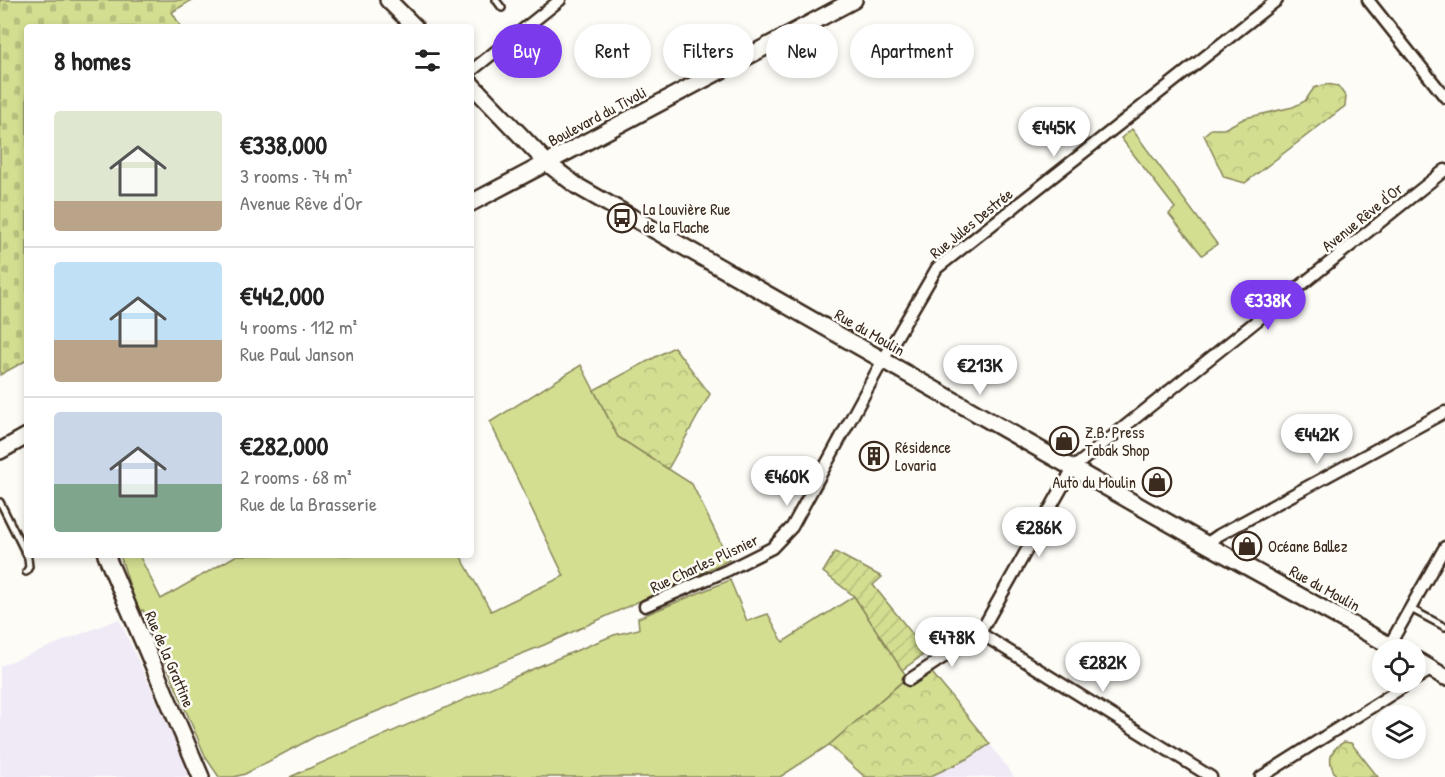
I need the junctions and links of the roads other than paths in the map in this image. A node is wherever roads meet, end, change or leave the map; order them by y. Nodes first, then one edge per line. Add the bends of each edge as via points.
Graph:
1 (388, 0) edge
2 (496, 0) edge
3 (560, 0) edge
4 (1277, 0) edge
5 (1368, 0) edge
6 (848, 1) edge
7 (502, 8) dead end
8 (412, 24) edge
9 (474, 69) edge
10 (474, 87) edge
11 (1445, 97) edge
12 (548, 163) junction
13 (1445, 170) edge
14 (474, 201) edge
15 (884, 360) junction
16 (1445, 412) edge
17 (24, 438) edge
18 (0, 451) edge
19 (1073, 468) junction
20 (0, 502) edge
21 (1206, 544) junction
22 (1445, 547) edge
23 (24, 550) edge
24 (28, 558) edge
25 (107, 558) edge
26 (26, 572) dead end
27 (645, 606) dead end
28 (1411, 609) junction
29 (1445, 627) edge
30 (980, 633) junction
31 (1379, 639) edge
32 (1398, 639) edge
33 (909, 680) dead end
34 (1394, 693) edge
35 (201, 777) edge
36 (1211, 777) edge
37 (1261, 777) edge

1 - 8 street
2 - 7 lane
3 - 9 street
4 - 15 street, Rue Jules Destrée via 937,268
5 - 11 street
6 - 12 street, Boulevard du Tivoli
10 - 12 street, Rue du Moulin
12 - 14 street, Boulevard du Tivoli
12 - 15 street, Rue du Moulin via 577,186
13 - 19 street, Avenue Rêve d'Or
15 - 19 street, Rue du Moulin
15 - 27 street, Rue Charles Plisnier via 786,536 772,548 726,571
16 - 21 street
17 - 18 street
19 - 21 street, Rue du Moulin
19 - 30 street
20 - 23 lane
21 - 31 street, Rue du Moulin
22 - 28 street
24 - 26 lane
25 - 35 street, Rue de la Grattine
28 - 29 lane
28 - 32 street
30 - 33 street
30 - 36 street
34 - 37 street

